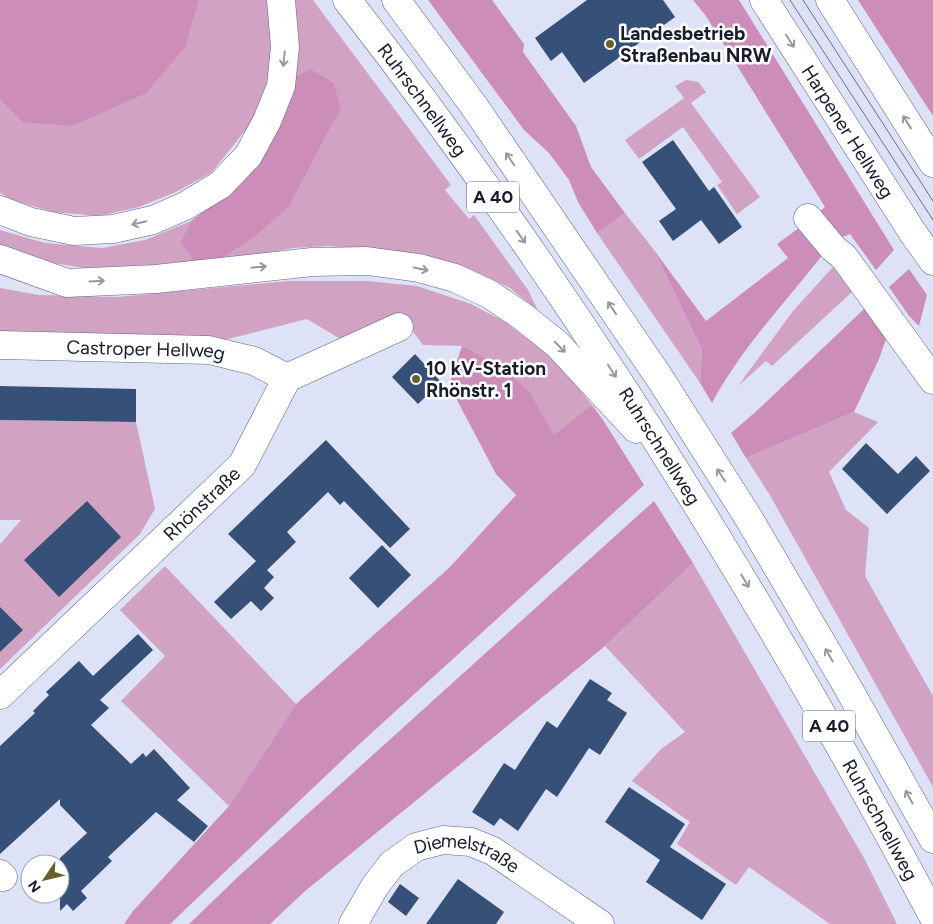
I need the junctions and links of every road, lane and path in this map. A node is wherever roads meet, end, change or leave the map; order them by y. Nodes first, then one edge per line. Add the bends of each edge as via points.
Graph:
1 (281, 0) edge
2 (347, 0) edge
3 (396, 0) edge
4 (764, 0) edge
5 (830, 0) edge
6 (933, 163) edge
7 (0, 210) edge
8 (808, 218) dead end
9 (0, 259) edge
10 (932, 260) edge
11 (0, 275) edge
12 (67, 283) junction
13 (400, 327) dead end
14 (0, 345) edge
15 (287, 378) junction
16 (933, 380) edge
17 (624, 404) junction
18 (0, 695) edge
19 (933, 839) edge
20 (933, 916) edge
21 (353, 924) edge
22 (600, 924) edge

1 -> 7 main road via 285,47 280,86 267,121 248,156 220,184 185,206 153,220 114,229 74,231 32,222
2 -> 17 main road, Ruhrschnellweg / A 40 via 542,266
19 -> 3 main road, Ruhrschnellweg / A 40 via 748,516 659,377 474,106
4 -> 10 main road, Harpener Hellweg
6 -> 5 main road
8 - 16 main road via 844,257
9 - 12 main road
11 - 12 main road
12 -> 17 main road via 156,279 312,262 366,261 419,268 455,278 489,294 557,344
13 - 15 main road
14 - 15 main road, Castroper Hellweg via 209,350 254,360
15 - 18 main road, Rhönstraße via 242,465
17 -> 20 main road, Ruhrschnellweg / A 40 via 670,461 720,539 820,709
21 - 22 main road, Diemelstraße via 392,864 416,847 443,840 471,842 493,851

